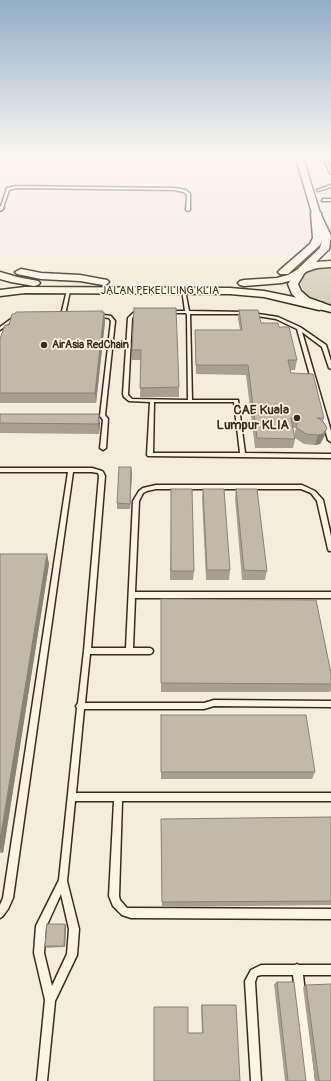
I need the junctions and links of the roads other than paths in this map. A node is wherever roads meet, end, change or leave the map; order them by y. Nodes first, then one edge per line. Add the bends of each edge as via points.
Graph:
1 (188, 205) edge
2 (324, 205) edge
3 (188, 210) dead end
4 (0, 264) edge
5 (331, 264) edge
6 (302, 270) junction
7 (0, 275) edge
8 (113, 283) junction
9 (190, 288) junction
10 (65, 290) junction
11 (0, 293) edge
12 (0, 299) edge
13 (319, 306) junction
14 (331, 309) edge
15 (148, 312) edge
16 (164, 312) edge
17 (188, 313) junction
18 (63, 314) junction
19 (22, 315) edge
20 (56, 315) edge
21 (71, 315) edge
22 (95, 315) edge
23 (331, 316) edge
24 (299, 328) junction
25 (0, 329) edge
26 (331, 368) edge
27 (152, 401) junction
28 (190, 401) junction
29 (94, 416) edge
30 (102, 416) junction
31 (331, 440) edge
32 (103, 448) dead end
33 (243, 455) junction
34 (331, 456) edge
35 (0, 470) edge
36 (71, 470) junction
37 (331, 549) edge
38 (132, 595) junction
39 (331, 595) edge
40 (129, 650) junction
41 (87, 651) junction
42 (150, 651) dead end
43 (331, 704) edge
44 (80, 706) junction
45 (71, 797) junction
46 (118, 797) junction
47 (331, 797) edge
48 (64, 881) junction
49 (0, 913) edge
50 (331, 914) edge
51 (297, 969) junction
52 (331, 970) edge
53 (50, 1000) junction
54 (42, 1081) edge
55 (256, 1081) edge
56 (310, 1081) edge

1 - 3 lane
2 - 6 street, JALAN PEKELILING KLIA via 327,240 324,249
2 - 9 main road via 315,245 289,269 275,275 228,279
4 - 8 main road via 30,274
5 - 6 street, JALAN PEKELILING KLIA
6 - 9 main road, JALAN PEKELILING KLIA via 292,277 278,281
6 - 13 street, JALAN PEKELILING KLIA via 293,284 296,292 305,300
7 - 8 main road, JALAN PEKELILING KLIA via 34,282
8 - 9 main road, JALAN PEKELILING KLIA
9 - 10 main road, JALAN PEKELILING KLIA
9 - 13 main road, JALAN PEKELILING KLIA via 252,292
9 - 17 lane via 186,309
9 - 23 main road via 217,295 263,300
10 - 11 main road, JALAN PEKELILING KLIA
10 - 12 main road
10 - 18 lane
13 - 14 street, JALAN PEKELILING KLIA
15 - 27 lane via 137,313 130,318 125,394 131,400
16 - 17 lane
17 - 24 lane via 253,314 277,318
17 - 28 lane
18 - 20 lane
18 - 21 lane
19 - 25 lane
22 - 30 lane via 107,315 113,321
24 - 26 lane via 322,343
24 - 31 lane
27 - 28 lane
27 - 33 lane via 150,455
28 - 33 lane via 236,401
29 - 30 lane
30 - 32 lane via 106,419
33 - 34 lane
35 - 36 lane
36 - 41 lane via 96,470 102,476
36 - 49 lane via 8,898
37 - 38 lane via 320,500 308,489 150,487 141,492 136,501
38 - 39 lane
38 - 40 lane
40 - 41 lane
40 - 42 lane
41 - 44 lane
43 - 44 lane
44 - 45 lane
45 - 46 lane
45 - 48 lane
46 - 47 lane
46 - 50 lane via 114,896 125,912
48 - 53 lane via 74,929 72,955
48 - 53 lane via 41,926 39,953
51 - 52 lane
51 - 55 lane via 262,970 254,974 250,981
51 - 56 lane
53 - 54 lane

